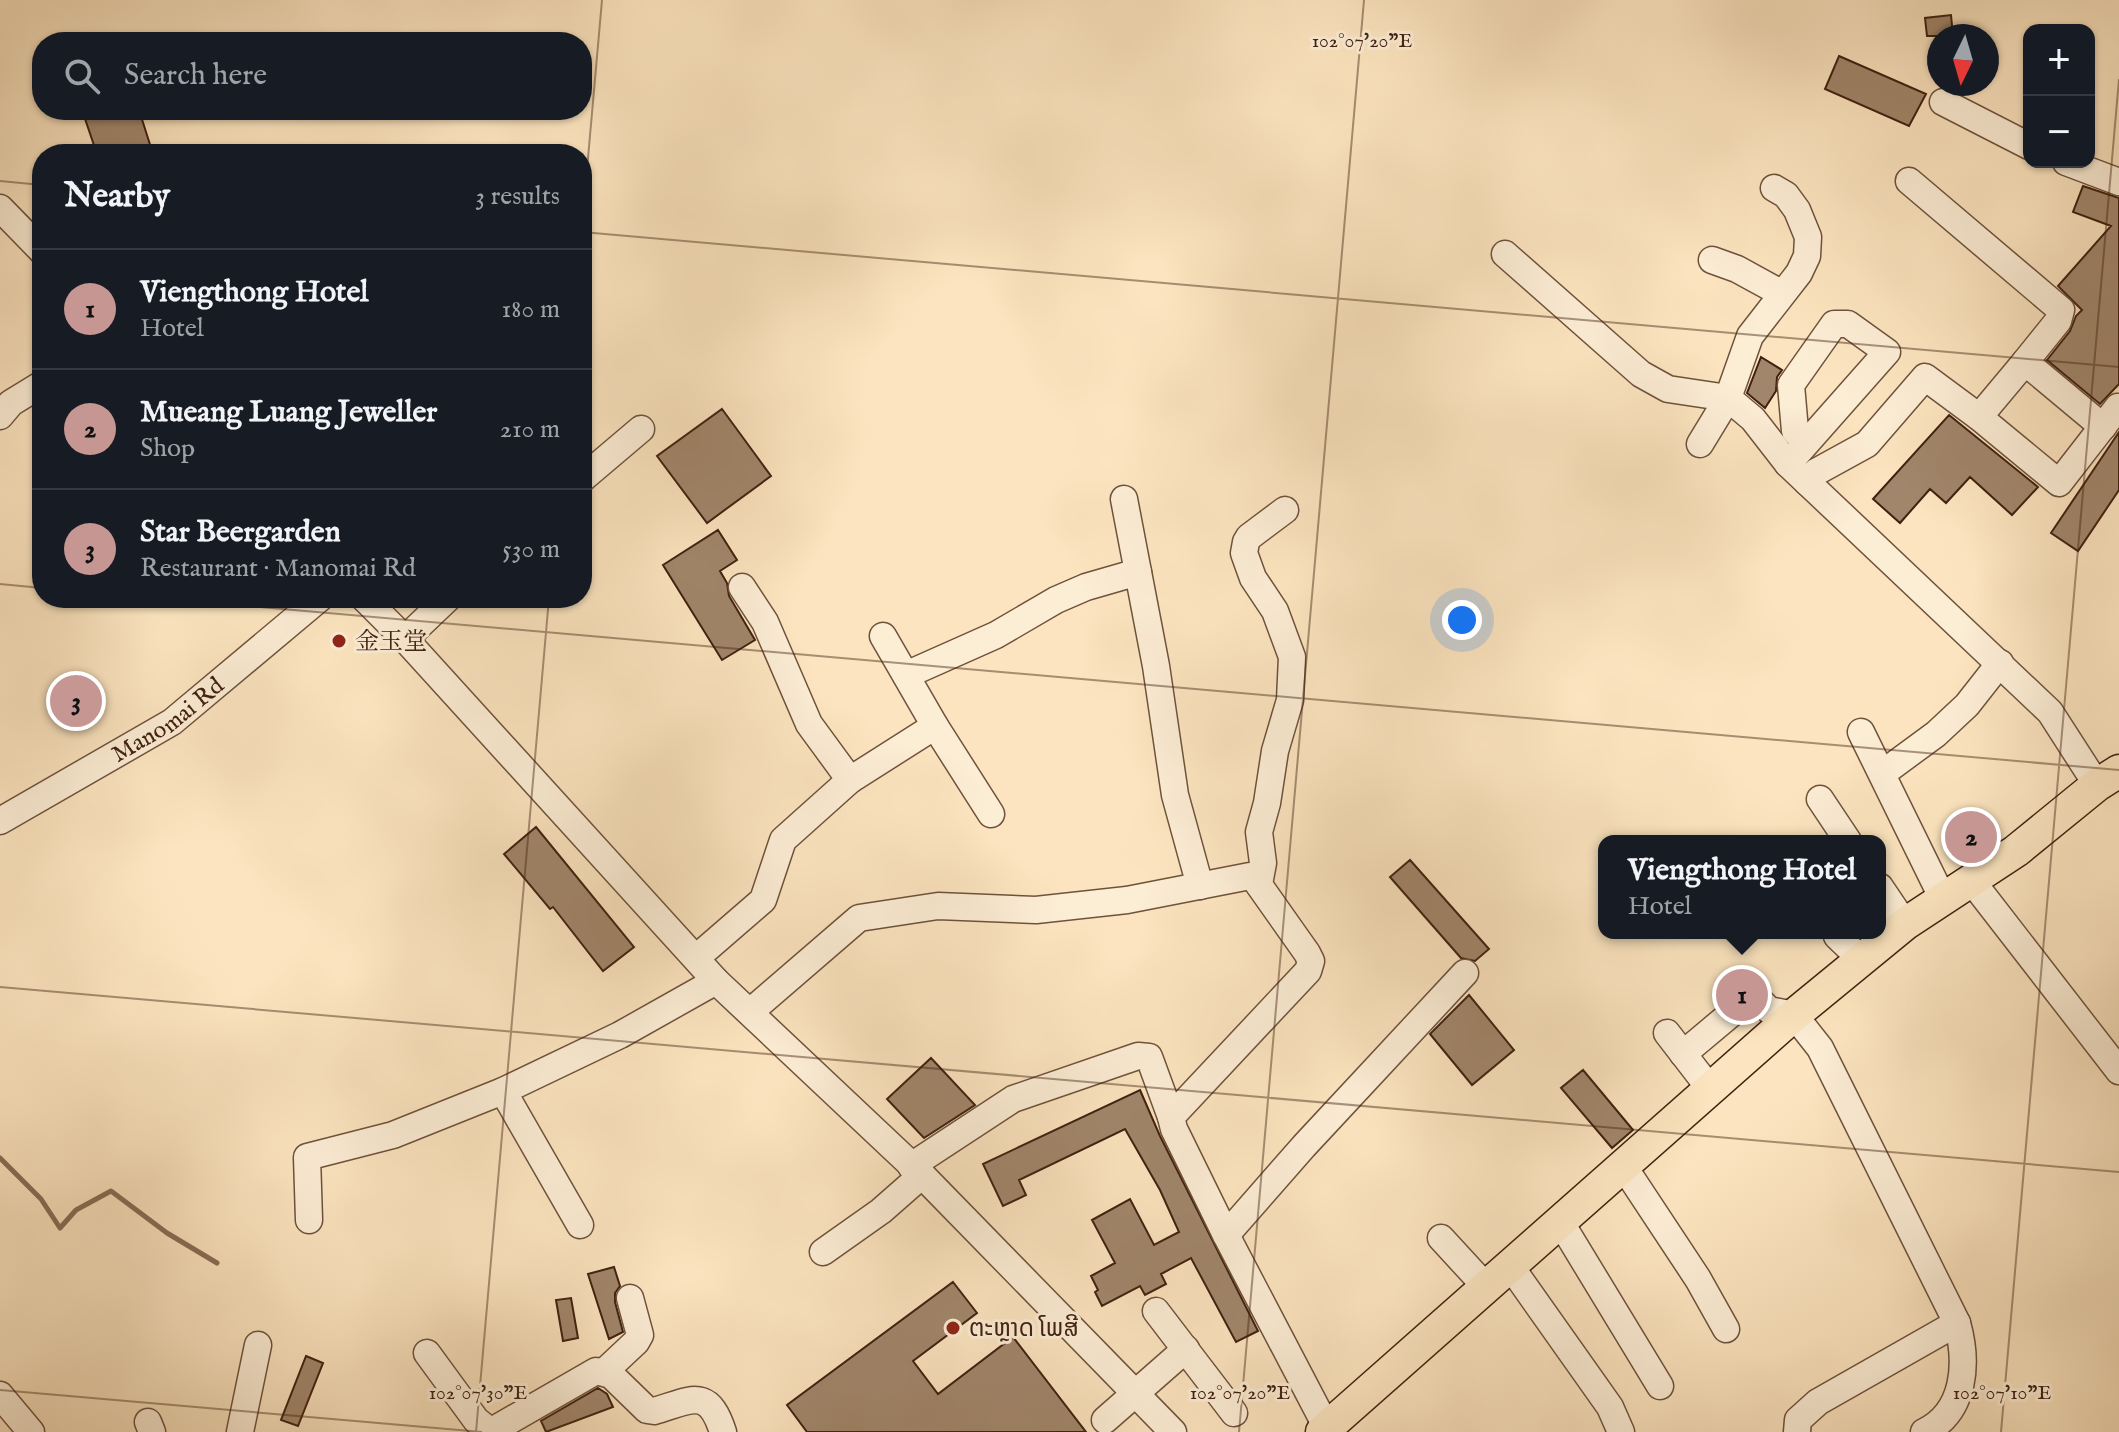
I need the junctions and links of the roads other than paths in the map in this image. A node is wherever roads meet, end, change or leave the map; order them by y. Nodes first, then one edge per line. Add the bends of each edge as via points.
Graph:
1 (1943, 102) dead end
2 (2023, 143) edge
3 (2082, 168) edge
4 (1909, 181) dead end
5 (2119, 182) edge
6 (1774, 188) dead end
7 (0, 208) edge
8 (32, 241) edge
9 (1505, 254) dead end
10 (1712, 260) dead end
11 (1781, 293) junction
12 (1887, 352) junction
13 (2025, 362) junction
14 (1925, 377) junction
15 (32, 390) edge
16 (1728, 398) junction
17 (0, 416) edge
18 (1979, 417) junction
19 (2111, 417) edge
20 (641, 429) dead end
21 (1806, 442) junction
22 (1700, 444) dead end
23 (1788, 464) junction
24 (592, 471) edge
25 (1807, 482) junction
26 (1124, 499) dead end
27 (1285, 510) dead end
28 (1138, 572) junction
29 (742, 587) dead end
30 (308, 608) edge
31 (374, 608) edge
32 (438, 608) edge
33 (883, 636) dead end
34 (405, 639) junction
35 (2000, 663) junction
36 (906, 675) junction
37 (935, 726) junction
38 (1861, 732) dead end
39 (1883, 773) junction
40 (2108, 778) edge
41 (850, 780) junction
42 (1820, 799) dead end
43 (991, 814) dead end
44 (0, 821) edge
45 (1844, 835) edge
46 (1971, 880) junction
47 (1259, 884) junction
48 (1200, 886) junction
49 (1886, 896) edge
50 (1943, 899) junction
51 (1905, 924) junction
52 (1840, 939) edge
53 (696, 958) junction
54 (1862, 960) junction
55 (1465, 973) dead end
56 (716, 981) junction
57 (750, 1012) junction
58 (1794, 1015) junction
59 (2119, 1071) edge
60 (1711, 1090) junction
61 (503, 1091) junction
62 (1171, 1117) junction
63 (1624, 1167) junction
64 (917, 1170) junction
65 (309, 1220) dead end
66 (1561, 1223) junction
67 (580, 1225) dead end
68 (1226, 1235) junction
69 (1441, 1238) dead end
70 (823, 1252) dead end
71 (1499, 1278) junction
72 (630, 1298) dead end
73 (1156, 1311) dead end
74 (1957, 1323) junction
75 (1726, 1329) dead end
76 (258, 1345) dead end
77 (1186, 1349) junction
78 (427, 1353) dead end
79 (604, 1372) junction
80 (1660, 1386) dead end
81 (1137, 1395) junction
82 (0, 1396) edge
83 (1234, 1413) dead end
84 (1105, 1420) dead end
85 (1324, 1430) edge
86 (31, 1432) edge
87 (240, 1432) edge
88 (491, 1432) edge
89 (723, 1432) edge
90 (1173, 1432) edge
91 (1621, 1432) edge
92 (1797, 1432) edge
93 (1924, 1432) edge

1 - 2 street
3 - 5 street
4 - 13 street via 2061,310
6 - 11 street via 1797,210 1808,237 1799,273
7 - 8 street
9 - 16 street via 1641,374 1668,389
10 - 11 street
11 - 16 street via 1750,336
12 - 14 street
12 - 21 street
12 - 21 street via 1848,324 1834,324 1791,385 1795,431
13 - 18 street
13 - 19 street
14 - 18 street
14 - 25 street via 1867,444
15 - 17 street
16 - 22 street
16 - 23 street via 1753,419
18 - 19 street via 2059,483
20 - 24 street
21 - 23 street
23 - 25 street
25 - 35 street
26 - 28 street
27 - 47 street via 1249,537 1244,553 1292,657 1290,700 1259,832
28 - 36 street via 1056,600 996,635
28 - 48 street via 1175,795
29 - 41 street via 765,622 809,724
30 - 44 street, Manomai Rd via 172,722
31 - 34 street
32 - 34 street
33 - 36 street
34 - 53 street
35 - 39 street via 1967,705
35 - 40 street
36 - 37 street
37 - 41 street
37 - 43 street
38 - 39 street
39 - 50 street
40 - 46 main road
41 - 53 street via 783,840 763,900
42 - 45 street
46 - 50 main road
46 - 59 street
47 - 48 street via 1250,876
47 - 62 street via 1307,953 1308,971
48 - 57 street via 1036,910 938,906 859,918
49 - 51 street
50 - 51 main road
51 - 54 main road
52 - 54 street
53 - 56 street
54 - 58 main road
55 - 68 street
56 - 57 street
56 - 61 street
57 - 64 street
58 - 60 main road
58 - 60 street via 1769,1010 1751,997 1675,1044
58 - 74 street via 1820,1048
60 - 63 main road
61 - 65 street via 393,1135 307,1157
61 - 67 street
62 - 64 street via 1149,1057 1138,1056 1013,1099
62 - 68 street
63 - 66 main road
63 - 75 street
64 - 70 street via 881,1211
64 - 81 street
66 - 71 main road
66 - 80 street
68 - 85 street
69 - 71 street
71 - 85 main road
71 - 91 street via 1610,1407
72 - 79 street via 640,1335
73 - 77 street
74 - 92 street via 1818,1402 1798,1420
74 - 93 street via 1964,1376 1956,1402
76 - 87 street
77 - 81 street
77 - 83 street
78 - 88 street via 476,1420
79 - 88 street via 587,1375
79 - 89 street via 647,1410 698,1399 708,1403
81 - 84 street
81 - 90 street
82 - 86 street

